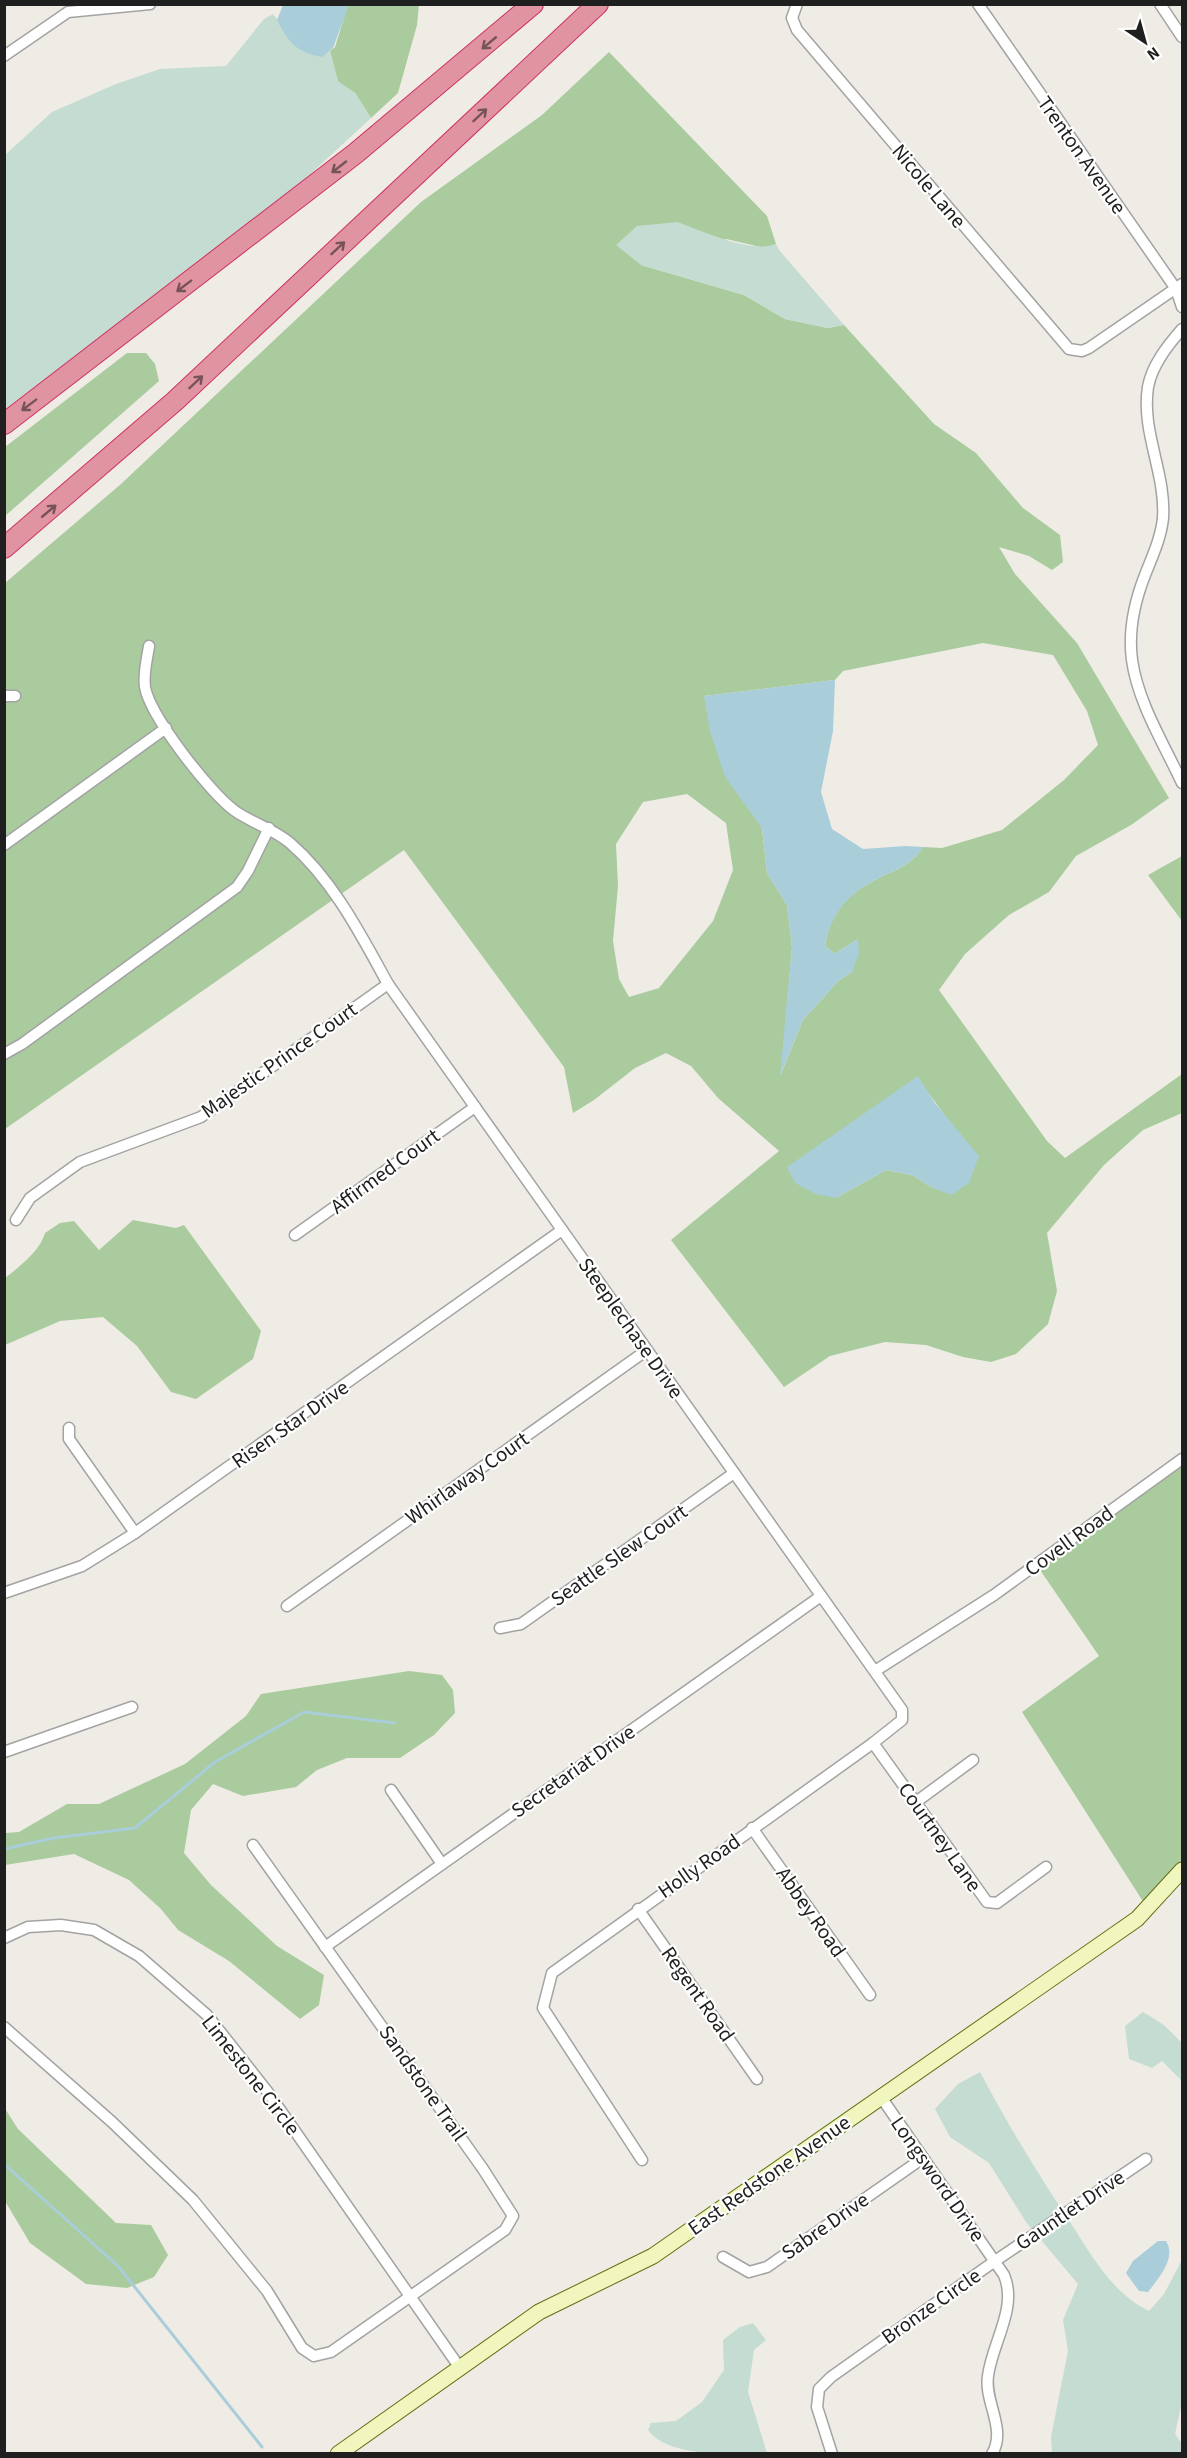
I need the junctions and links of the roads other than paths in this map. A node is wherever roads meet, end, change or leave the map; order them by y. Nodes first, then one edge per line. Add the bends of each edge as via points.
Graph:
1 (150, 4) edge
2 (533, 4) edge
3 (598, 4) edge
4 (797, 4) edge
5 (978, 4) edge
6 (1160, 4) edge
7 (1182, 37) edge
8 (4, 56) edge
9 (1179, 286) edge
10 (1182, 307) edge
11 (1182, 329) edge
12 (4, 424) edge
13 (4, 548) edge
14 (149, 646) dead end
15 (166, 728) junction
16 (1182, 783) edge
17 (269, 828) junction
18 (4, 845) edge
19 (388, 984) junction
20 (4, 1054) edge
21 (475, 1107) junction
22 (16, 1220) dead end
23 (562, 1230) junction
24 (295, 1235) dead end
25 (647, 1350) junction
26 (69, 1428) dead end
27 (1182, 1459) edge
28 (734, 1473) junction
29 (135, 1533) junction
30 (4, 1593) edge
31 (821, 1596) junction
32 (286, 1606) dead end
33 (500, 1628) dead end
34 (875, 1671) junction
35 (132, 1707) dead end
36 (873, 1743) junction
37 (5, 1748) edge
38 (973, 1760) dead end
39 (391, 1790) dead end
40 (916, 1803) junction
41 (752, 1828) junction
42 (253, 1845) dead end
43 (442, 1864) junction
44 (1046, 1867) dead end
45 (1182, 1870) edge
46 (638, 1909) junction
47 (4, 1938) edge
48 (325, 1947) junction
49 (870, 1995) dead end
50 (4, 2028) edge
51 (757, 2079) dead end
52 (881, 2097) junction
53 (923, 2158) junction
54 (1146, 2159) dead end
55 (642, 2160) dead end
56 (723, 2257) dead end
57 (995, 2262) junction
58 (410, 2297) junction
59 (460, 2368) junction
60 (338, 2454) edge
61 (832, 2454) edge
62 (992, 2454) edge

1 - 8 street via 68,12
2 -> 12 highway via 356,153
13 -> 3 highway via 175,401
4 - 9 street, Nicole Lane via 792,18 797,30 1064,344 1075,351 1085,350
5 - 9 street, Trenton Avenue
6 - 7 street
9 - 10 street, Trenton Avenue
11 - 16 street via 1160,357 1149,384 1146,410 1159,471 1163,519 1130,632 1140,691
14 - 15 street, Steeplechase Drive via 144,672 146,689
15 - 17 street, Steeplechase Drive via 215,793 237,812
15 - 18 street
17 - 19 street, Steeplechase Drive via 290,843 318,873 359,930
17 - 20 street via 237,887
19 - 21 street, Steeplechase Drive
19 - 22 street, Majestic Prince Court via 201,1117 80,1162 30,1198
21 - 23 street, Steeplechase Drive
21 - 24 street, Affirmed Court
23 - 25 street, Steeplechase Drive
23 - 29 street, Risen Star Drive
25 - 28 street, Steeplechase Drive
25 - 32 street, Whirlaway Court
26 - 29 street via 69,1439
27 - 34 street, Covell Road via 994,1595
28 - 31 street, Steeplechase Drive
28 - 33 street, Seattle Slew Court via 521,1624
29 - 30 street, Risen Star Drive via 82,1566
31 - 34 street, Steeplechase Drive
31 - 43 street, Secretariat Drive
34 - 36 street, Holly Road via 902,1710 902,1720
35 - 37 street
36 - 40 street, Courtney Lane
36 - 41 street, Holly Road
38 - 40 street
39 - 43 street
40 - 44 street, Courtney Lane via 987,1902 997,1903
41 - 46 street, Holly Road
41 - 49 street, Abbey Road
42 - 48 street, Sandstone Trail
43 - 48 street, Secretariat Drive
45 - 52 street, East Redstone Avenue via 1137,1919
46 - 51 street, Regent Road
46 - 55 street, Holly Road via 552,1973 543,2008
47 - 58 street, Limestone Circle via 28,1928 61,1925 94,1930 140,1956 207,2015 267,2091
48 - 58 street, Sandstone Trail via 513,2216 505,2230
50 - 58 street via 112,2122 193,2200 267,2291 302,2349 314,2356 331,2352
52 - 53 street, Longsword Drive
52 - 59 street, East Redstone Avenue via 653,2256 539,2312
53 - 56 street, Sabre Drive via 767,2267 749,2272
53 - 57 street, Longsword Drive
54 - 57 street, Gauntlet Drive
57 - 61 street, Bronze Circle via 819,2389 817,2408
57 - 62 street, Bronze Circle via 1004,2275 1009,2295 988,2376 998,2442
58 - 59 street, Limestone Circle
59 - 60 street, East Redstone Avenue

